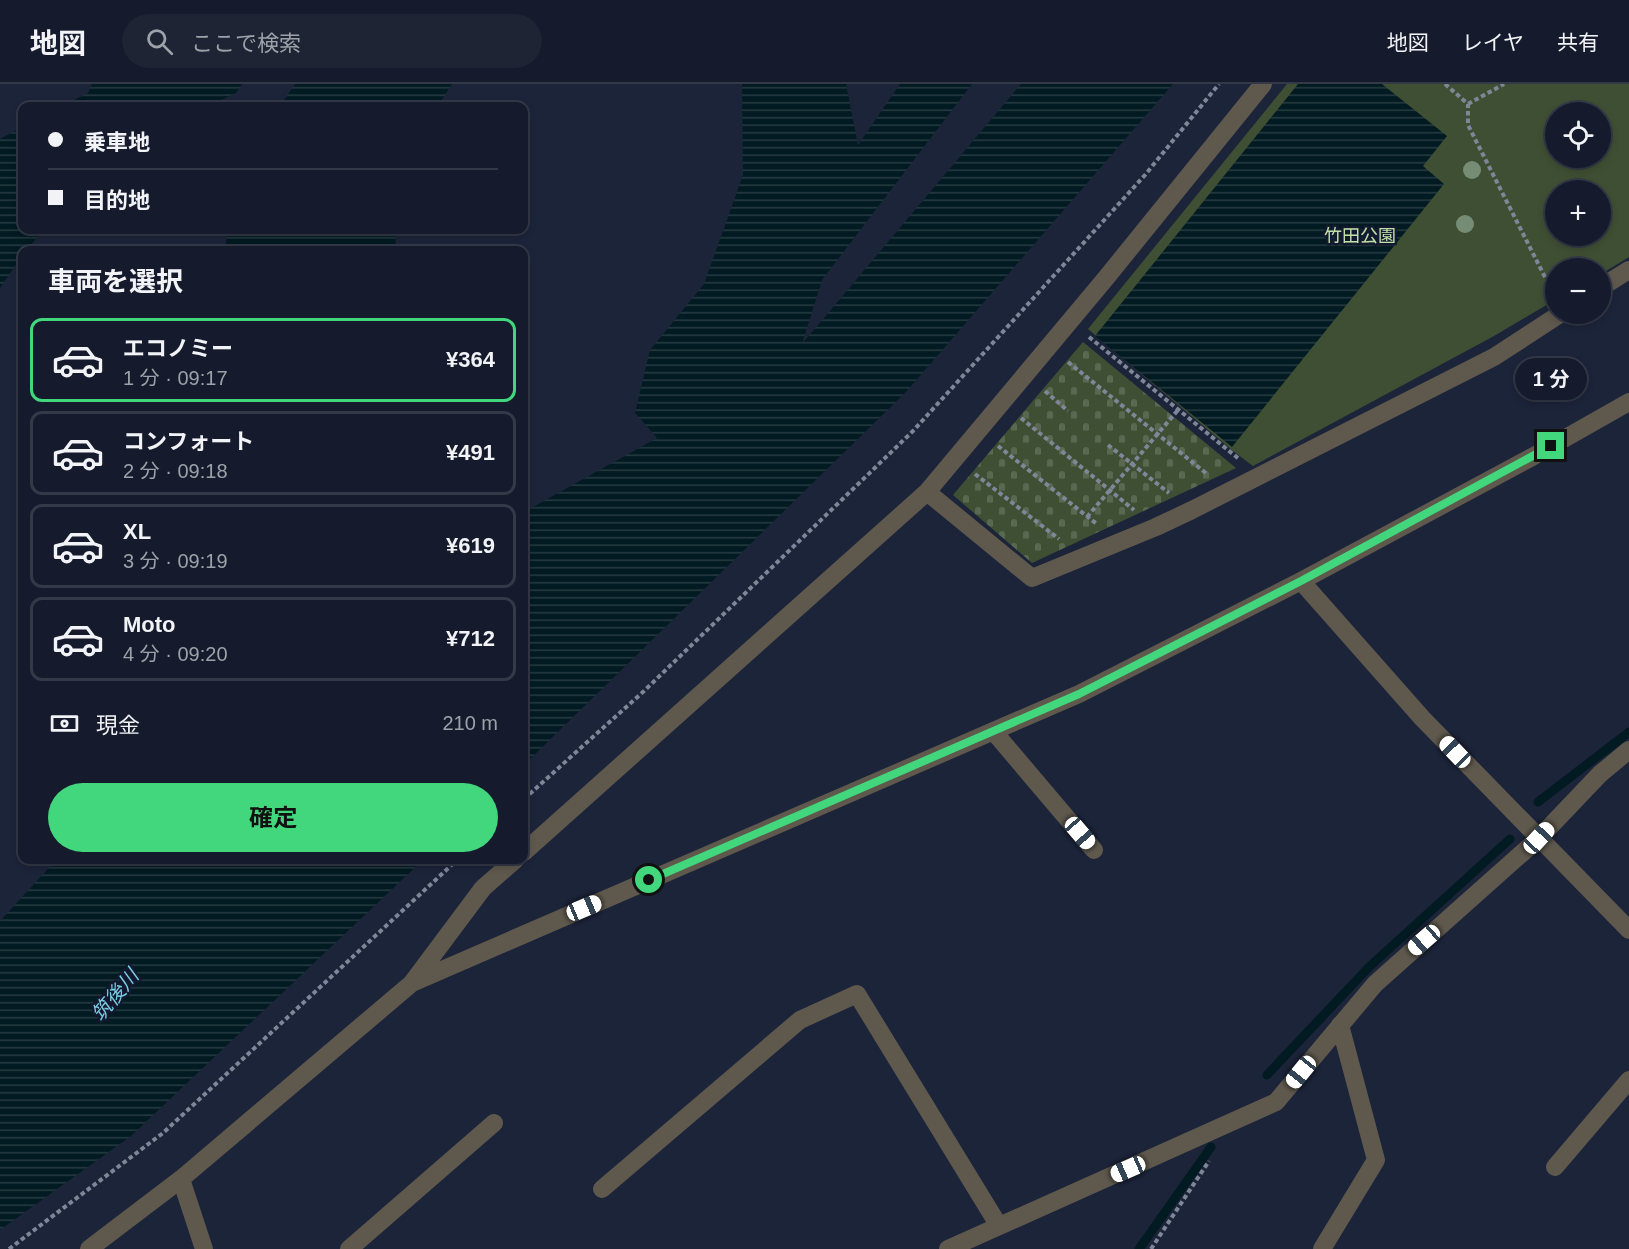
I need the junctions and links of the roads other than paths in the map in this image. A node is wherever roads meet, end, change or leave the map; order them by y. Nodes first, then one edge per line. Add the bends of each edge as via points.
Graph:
1 (1263, 84) edge
2 (1629, 270) edge
3 (1611, 281) edge
4 (1545, 324) edge
5 (1629, 402) edge
6 (927, 492) junction
7 (1301, 581) junction
8 (994, 732) junction
9 (1629, 750) edge
10 (1539, 838) junction
11 (528, 848) edge
12 (1094, 850) dead end
13 (510, 864) edge
14 (1629, 930) edge
15 (412, 983) junction
16 (1340, 1025) junction
17 (1629, 1080) edge
18 (494, 1123) dead end
19 (1555, 1167) dead end
20 (180, 1179) junction
21 (602, 1189) dead end
22 (999, 1226) junction
23 (89, 1249) edge
24 (204, 1249) edge
25 (348, 1249) edge
26 (948, 1249) edge
27 (1322, 1249) edge

1 - 6 street
2 - 3 street
4 - 6 street via 1494,357 1192,510 1032,578
5 - 7 street
6 - 11 street
7 - 8 street via 1079,694
7 - 10 street via 1422,718
8 - 12 street
8 - 15 street
9 - 10 street via 1600,774
10 - 14 street
10 - 16 street via 1375,984
13 - 15 street via 483,888
15 - 20 street
16 - 22 street via 1276,1102
16 - 27 street via 1376,1160
17 - 19 street
18 - 25 street
20 - 23 street
20 - 24 street
21 - 22 street via 800,1020 857,994
22 - 26 street

